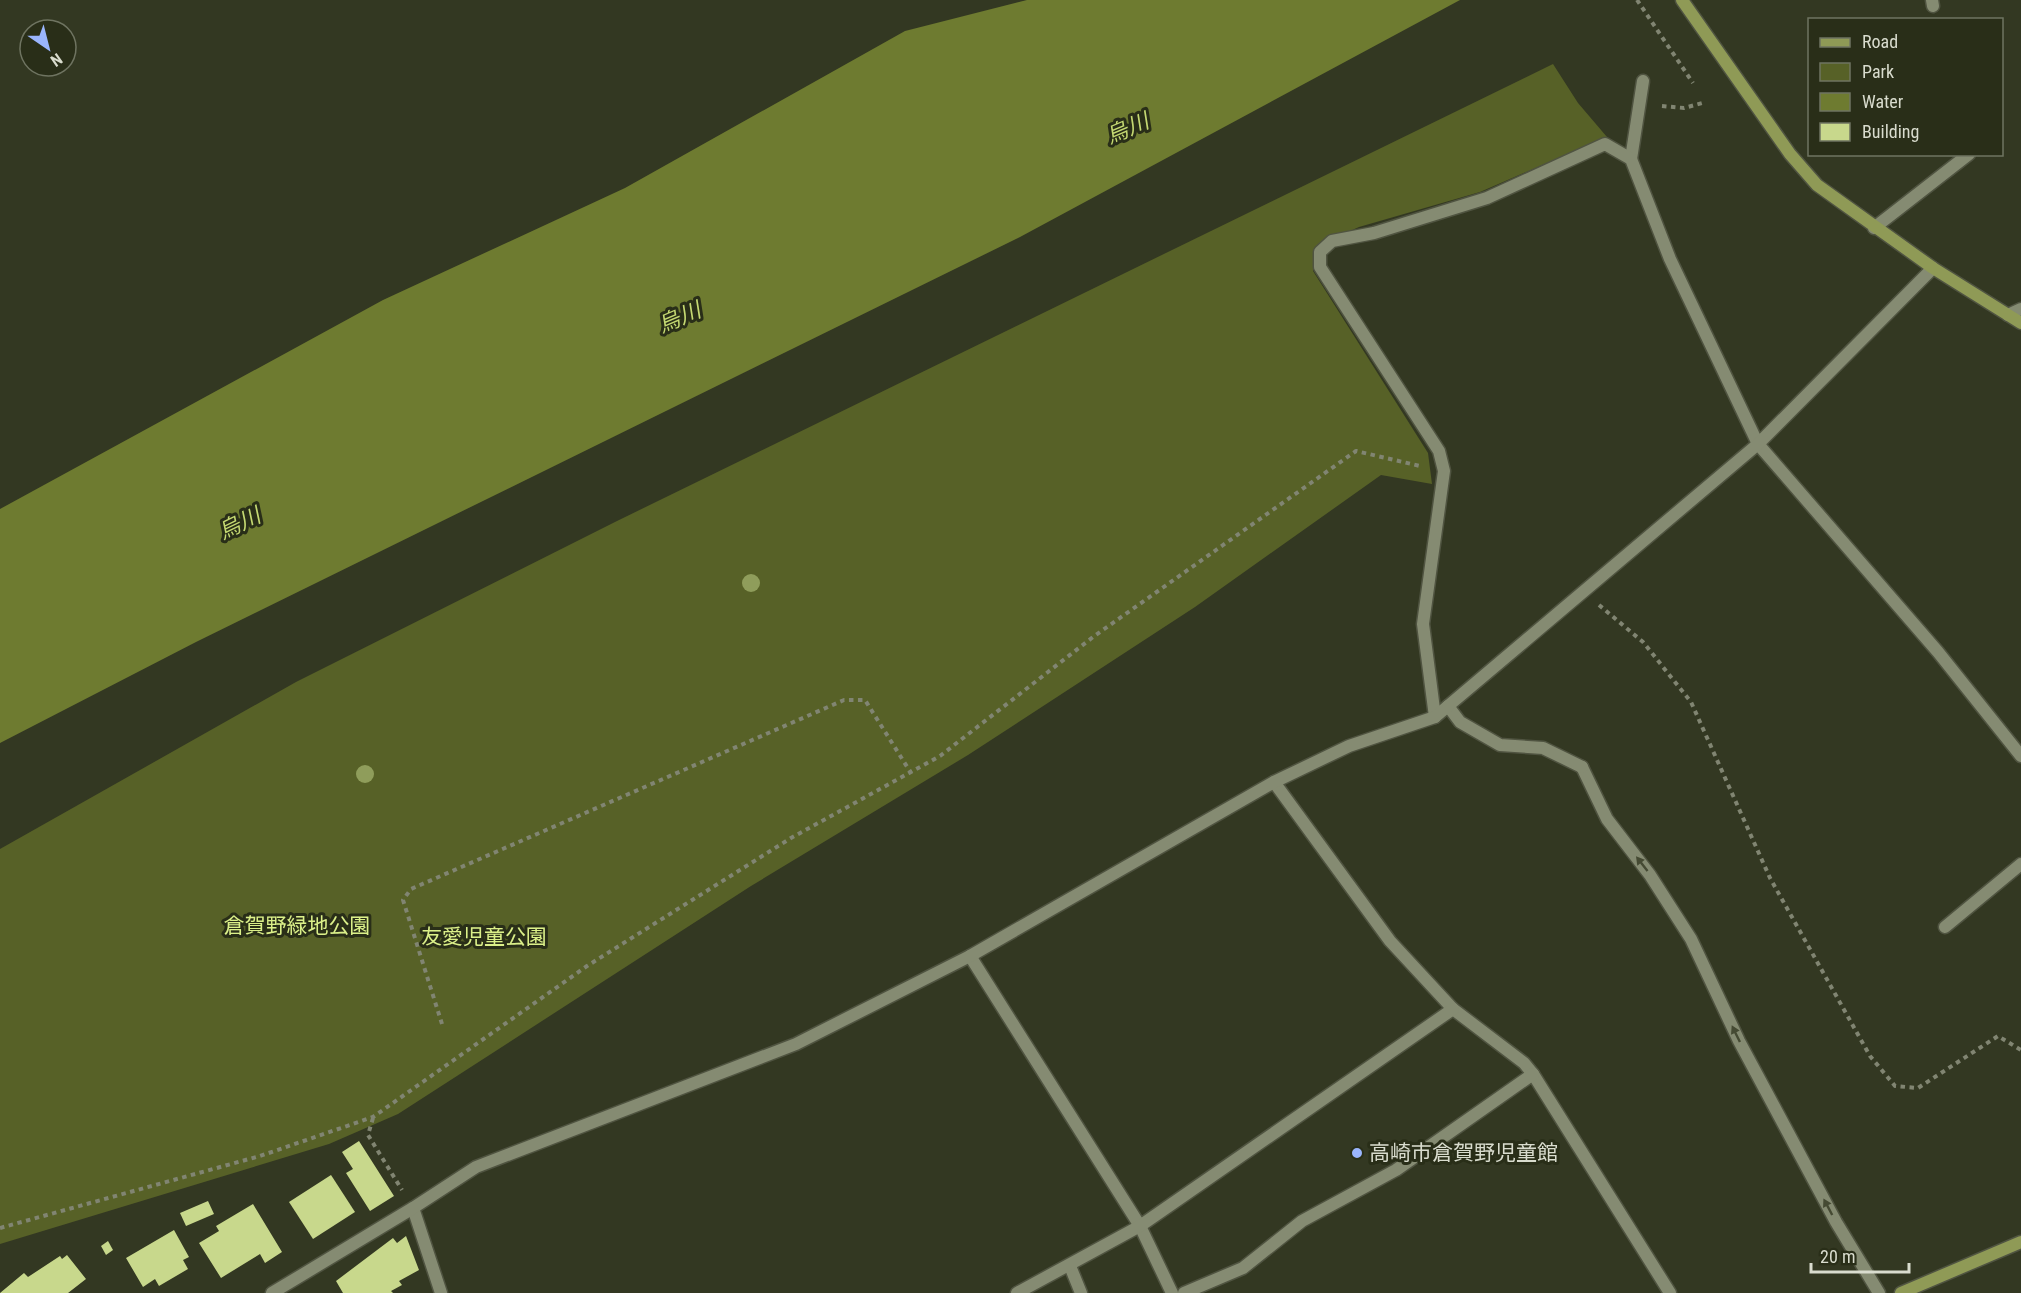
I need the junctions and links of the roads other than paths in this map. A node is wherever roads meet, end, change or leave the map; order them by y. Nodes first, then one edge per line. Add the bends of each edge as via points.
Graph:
1 (1682, 0) edge
2 (1643, 81) dead end
3 (1966, 156) edge
4 (1631, 159) junction
5 (1874, 228) junction
6 (1933, 268) junction
7 (2021, 309) edge
8 (2008, 315) junction
9 (2021, 323) edge
10 (1758, 444) junction
11 (1448, 706) junction
12 (1435, 717) junction
13 (2021, 756) edge
14 (1274, 782) junction
15 (2021, 864) edge
16 (1945, 927) dead end
17 (970, 956) junction
18 (1453, 1009) junction
19 (1533, 1074) junction
20 (413, 1208) junction
21 (1140, 1226) junction
22 (2021, 1242) edge
23 (1070, 1266) junction
24 (272, 1293) edge
25 (441, 1293) edge
26 (1017, 1293) edge
27 (1081, 1293) edge
28 (1172, 1293) edge
29 (1184, 1293) edge
30 (1670, 1293) edge
31 (1879, 1293) edge
32 (1901, 1293) edge

1 - 5 main road via 1790,154 1817,185
2 - 4 street
3 - 5 street
4 - 10 street via 1670,259
4 - 12 street via 1605,144 1487,198 1332,241 1320,252 1320,267 1439,451 1444,471 1422,624
5 - 6 main road
6 - 8 main road
6 - 10 street
7 - 8 street
8 - 9 main road
10 - 11 street
10 - 13 street via 1938,652
11 - 12 street
31 -> 11 street via 1836,1222 1745,1051 1691,939 1650,875 1607,819 1582,767 1543,748 1500,745 1460,722
12 - 14 street via 1349,746
14 - 17 street
14 - 18 street via 1390,940
15 - 16 street
17 - 20 street via 796,1044 476,1167
17 - 21 street
18 - 19 street
18 - 21 street
19 - 29 street via 1396,1170 1302,1221 1243,1268
19 - 30 street
20 - 24 street
20 - 25 street
21 - 23 street
21 - 28 street
22 - 32 main road
23 - 26 street
23 - 27 street

